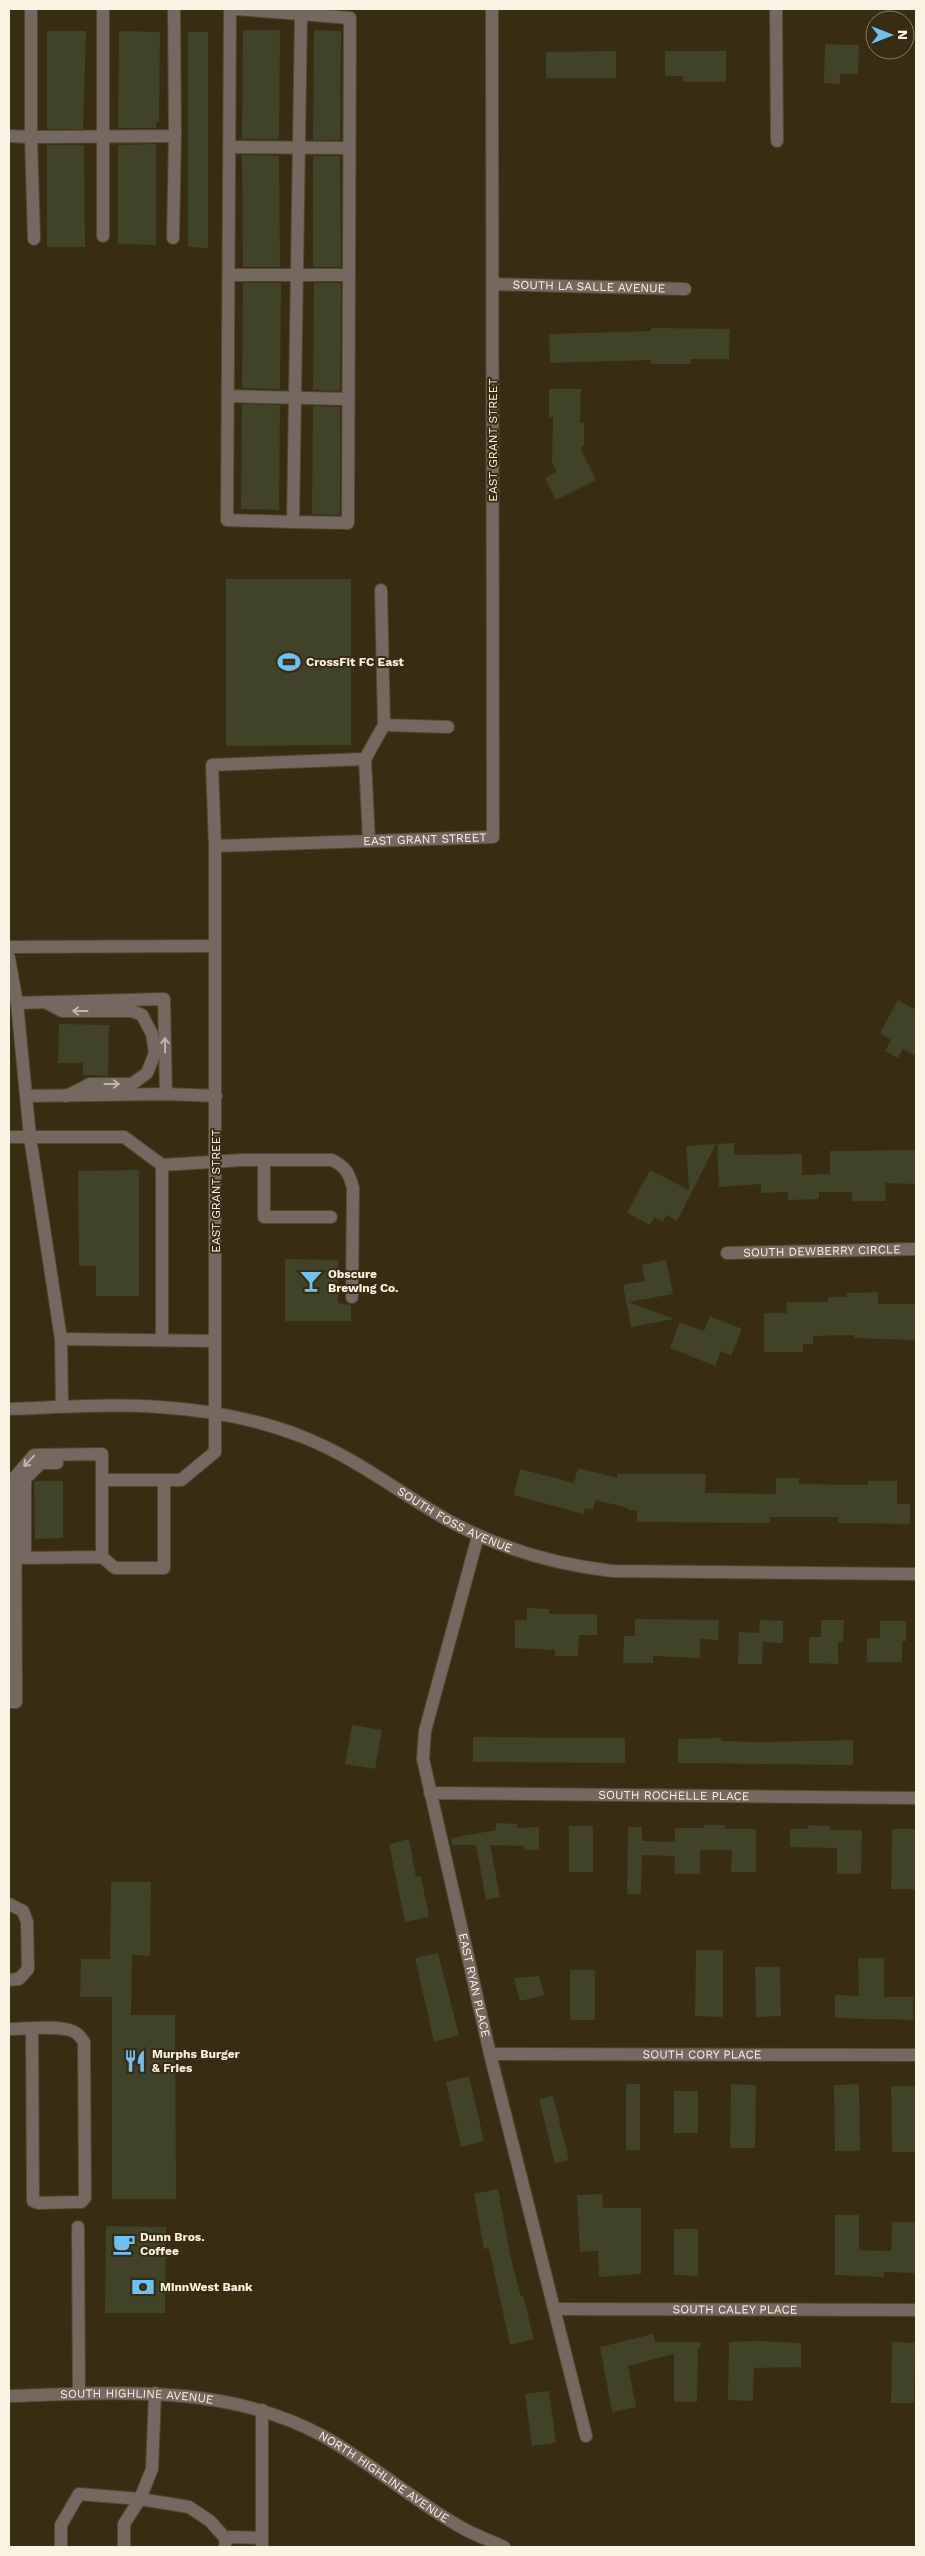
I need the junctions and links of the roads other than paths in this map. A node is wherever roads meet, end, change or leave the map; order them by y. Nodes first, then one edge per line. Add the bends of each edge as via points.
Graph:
1 (31, 9) edge
2 (103, 9) edge
3 (174, 9) edge
4 (230, 9) edge
5 (236, 9) edge
6 (492, 9) edge
7 (776, 9) edge
8 (301, 14) junction
9 (9, 136) edge
10 (31, 136) junction
11 (104, 136) junction
12 (175, 136) junction
13 (777, 142) dead end
14 (230, 147) junction
15 (298, 147) junction
16 (349, 148) junction
17 (103, 236) dead end
18 (173, 238) dead end
19 (34, 239) dead end
20 (228, 275) junction
21 (296, 275) junction
22 (349, 275) junction
23 (493, 284) junction
24 (685, 289) dead end
25 (228, 396) junction
26 (294, 397) junction
27 (348, 399) junction
28 (293, 522) junction
29 (381, 590) dead end
30 (384, 725) junction
31 (448, 726) dead end
32 (365, 758) junction
33 (369, 842) junction
34 (215, 846) junction
35 (215, 946) junction
36 (9, 947) edge
37 (9, 958) edge
38 (46, 1002) junction
39 (18, 1003) junction
40 (166, 1094) junction
41 (26, 1096) junction
42 (66, 1096) junction
43 (216, 1096) junction
44 (9, 1137) edge
45 (30, 1137) junction
46 (264, 1160) junction
47 (216, 1161) junction
48 (162, 1165) junction
49 (332, 1216) dead end
50 (916, 1249) edge
51 (727, 1253) dead end
52 (352, 1297) dead end
53 (61, 1339) junction
54 (162, 1340) junction
55 (215, 1341) junction
56 (62, 1406) junction
57 (9, 1409) edge
58 (215, 1412) junction
59 (102, 1480) junction
60 (164, 1481) junction
61 (478, 1536) junction
62 (102, 1557) junction
63 (21, 1558) junction
64 (916, 1574) edge
65 (9, 1702) edge
66 (430, 1793) junction
67 (916, 1798) edge
68 (9, 1904) edge
69 (9, 1980) edge
70 (9, 2029) edge
71 (32, 2029) junction
72 (490, 2054) junction
73 (916, 2055) edge
74 (78, 2227) dead end
75 (555, 2309) junction
76 (916, 2310) edge
77 (155, 2393) junction
78 (79, 2394) junction
79 (9, 2396) edge
80 (262, 2410) junction
81 (586, 2436) dead end
82 (140, 2499) junction
83 (262, 2542) edge
84 (226, 2543) edge
85 (61, 2547) edge
86 (124, 2547) edge
87 (504, 2547) edge

1 - 10 street
2 - 11 street
3 - 12 street
4 - 14 street
5 - 8 street
6 - 23 street, EAST GRANT STREET
7 - 13 street
8 - 15 street
8 - 16 street via 350,18
9 - 10 street
10 - 11 street
10 - 19 street
11 - 12 street
11 - 17 street
12 - 18 street
14 - 15 street
14 - 20 street
15 - 16 street
15 - 21 street
16 - 22 street
20 - 21 street
20 - 25 street
21 - 22 street
21 - 26 street
22 - 27 street
23 - 24 street, SOUTH LA SALLE AVENUE
23 - 33 street, EAST GRANT STREET via 493,837
25 - 26 street
25 - 28 street via 227,520
26 - 27 street
26 - 28 street
27 - 28 street via 348,523
29 - 30 street
30 - 31 street
30 - 32 street
32 - 33 street
32 - 34 street via 212,765
33 - 34 street, EAST GRANT STREET
34 - 35 street, EAST GRANT STREET
35 - 36 street
35 - 43 street, EAST GRANT STREET
37 - 39 street
38 - 39 street
40 -> 38 street via 164,999
42 -> 38 street via 90,1084 132,1084 147,1074 155,1053 152,1034 142,1016 132,1011 62,1011
39 - 41 street
40 - 42 street
40 - 43 street
41 - 42 street
41 - 45 street
43 - 47 street, EAST GRANT STREET
44 - 45 street
45 - 48 street via 124,1137
45 - 53 street
46 - 47 street
46 - 49 street via 264,1217
46 - 52 street via 332,1160 343,1165 350,1174 353,1188
47 - 48 street
47 - 55 street, EAST GRANT STREET
48 - 54 street
50 - 51 street, SOUTH DEWBERRY CIRCLE
53 - 54 street
53 - 56 street
54 - 55 street
55 - 58 street, EAST GRANT STREET
56 - 57 street, SOUTH FOSS AVENUE
56 - 58 street, SOUTH FOSS AVENUE via 149,1405
58 - 60 street, EAST GRANT STREET via 215,1452 181,1480
58 - 61 street, SOUTH FOSS AVENUE via 245,1418 329,1448
59 - 60 street
59 - 62 street
59 -> 63 street via 102,1454 34,1455 15,1477
60 - 62 street via 164,1568 114,1568
61 - 64 street, SOUTH FOSS AVENUE via 542,1560 612,1571
61 - 66 street, EAST RYAN PLACE via 425,1731 423,1759
62 - 63 street
63 - 65 street via 16,1702
66 - 67 street, SOUTH ROCHELLE PLACE
66 - 72 street, EAST RYAN PLACE
68 - 69 street via 23,1911 27,1922 28,1969 19,1979
70 - 71 street
71 - 71 street via 68,2028 84,2042 85,2198 81,2202 34,2201
72 - 73 street, SOUTH CORY PLACE
72 - 75 street, EAST RYAN PLACE
74 - 78 street
75 - 76 street, SOUTH CALEY PLACE
75 - 81 street, EAST RYAN PLACE
77 - 78 street, SOUTH HIGHLINE AVENUE
77 - 80 street, SOUTH HIGHLINE AVENUE via 201,2397
77 - 82 street via 152,2469
78 - 79 street, SOUTH HIGHLINE AVENUE
80 - 83 street
80 - 87 street, NORTH HIGHLINE AVENUE via 323,2436 465,2529
82 - 84 street via 189,2506 210,2521
82 - 85 street via 79,2494 61,2525
82 - 86 street via 124,2524
83 - 84 street via 230,2537

